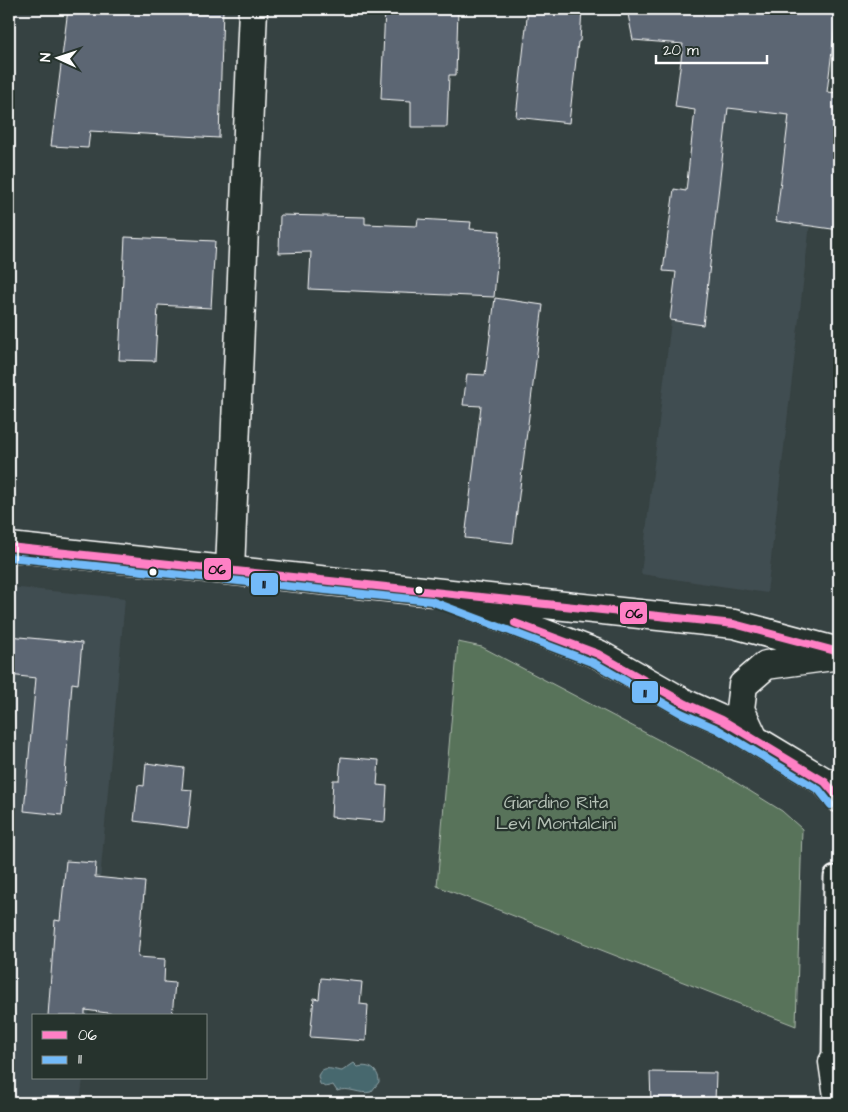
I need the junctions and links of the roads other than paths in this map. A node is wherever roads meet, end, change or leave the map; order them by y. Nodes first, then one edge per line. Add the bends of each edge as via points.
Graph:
1 (253, 9) edge
2 (9, 547) edge
3 (230, 570) junction
4 (433, 591) junction
5 (839, 654) edge
6 (754, 739) junction
7 (839, 798) edge
8 (835, 877) dead end
9 (833, 1062) joint
10 (839, 1103) edge

1 - 3 street
2 - 3 street
3 - 4 street
4 - 5 street via 734,624
4 - 6 street via 598,654
5 - 6 street via 766,665 744,685 740,709
6 - 7 street via 825,782
8 - 9 lane
9 - 10 street

